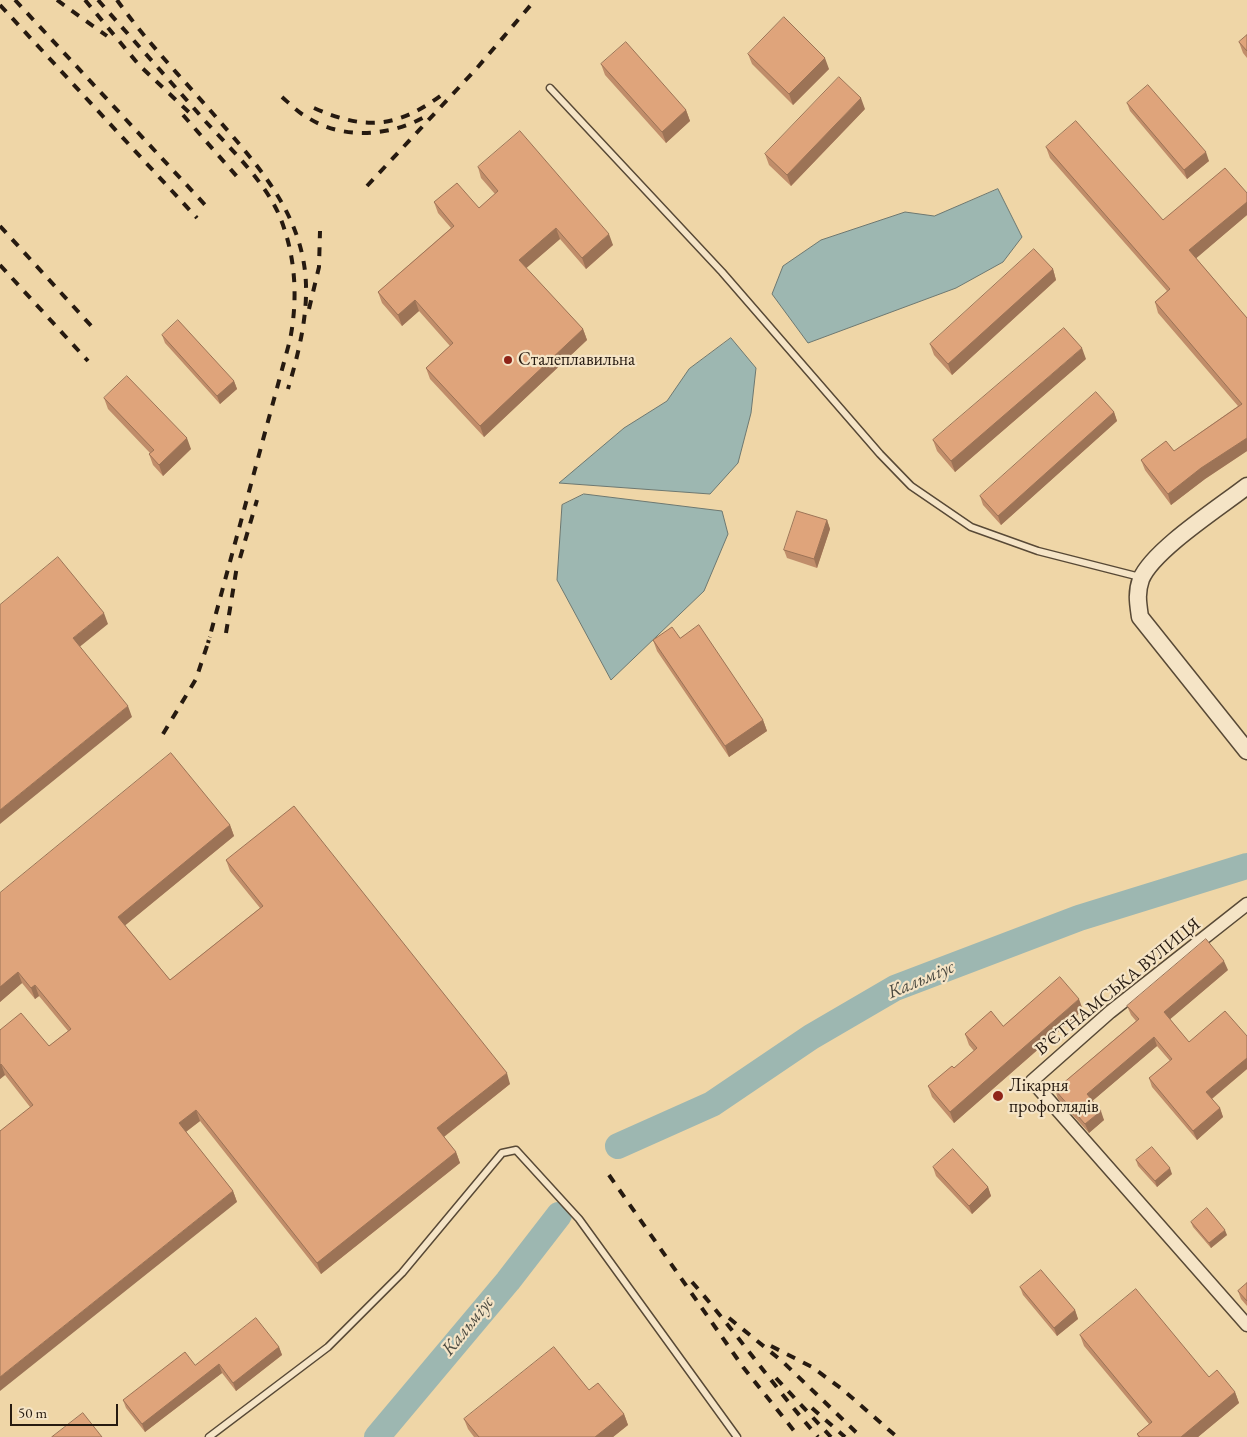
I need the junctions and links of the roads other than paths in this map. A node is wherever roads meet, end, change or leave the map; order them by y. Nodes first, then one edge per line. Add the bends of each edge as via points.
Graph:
1 (550, 88) dead end
2 (1247, 486) edge
3 (1142, 578) junction
4 (1247, 751) edge
5 (1247, 904) edge
6 (1247, 1325) edge
7 (208, 1437) edge
8 (737, 1437) edge

1 - 3 lane via 722,272 880,454 912,486 971,526 1038,551
2 - 3 street via 1154,560
3 - 4 street via 1136,596 1140,617
5 - 6 street, В’ЄТНАМСЬКА ВУЛИЦЯ via 1110,1012 1032,1081
7 - 8 lane via 328,1347 402,1273 502,1153 516,1150 579,1219

